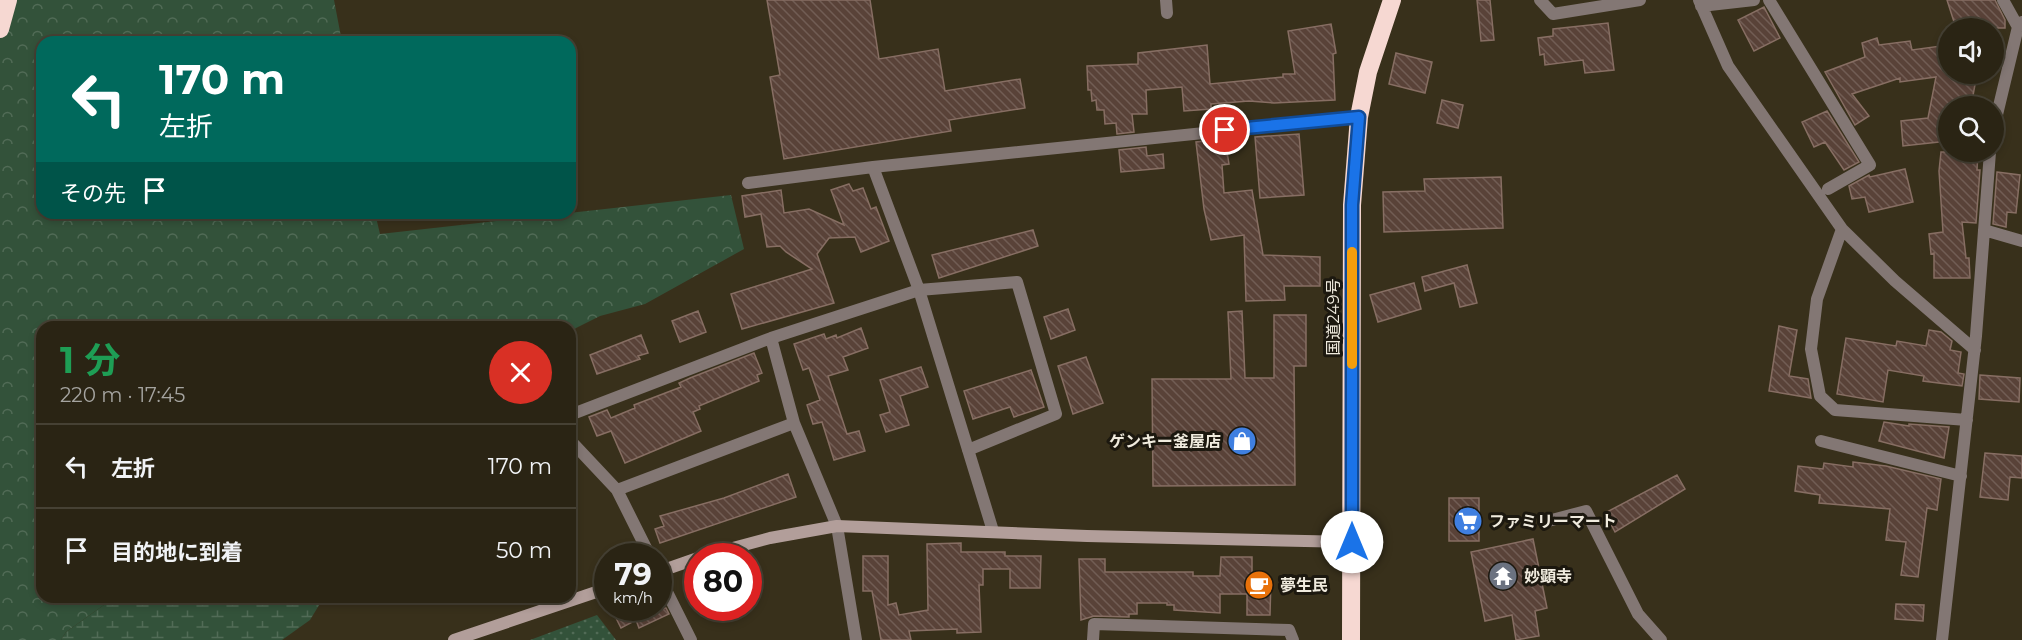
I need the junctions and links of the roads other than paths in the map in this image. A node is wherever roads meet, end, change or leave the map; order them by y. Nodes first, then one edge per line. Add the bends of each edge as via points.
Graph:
1 (8, 0) edge
2 (1166, 0) edge
3 (1392, 0) edge
4 (1540, 0) edge
5 (1640, 0) edge
6 (1754, 0) edge
7 (1769, 0) edge
8 (2003, 0) edge
9 (1700, 3) edge
10 (1167, 13) dead end
11 (2020, 25) edge
12 (0, 29) edge
13 (2002, 96) edge
14 (1359, 117) junction
15 (1989, 162) edge
16 (873, 167) junction
17 (748, 183) dead end
18 (1828, 189) dead end
19 (1842, 229) junction
20 (1984, 230) junction
21 (2022, 241) edge
22 (919, 290) junction
23 (771, 338) junction
24 (1974, 350) junction
25 (576, 413) edge
26 (1967, 420) junction
27 (794, 423) junction
28 (1821, 441) dead end
29 (576, 446) edge
30 (968, 450) junction
31 (1961, 476) junction
32 (617, 490) junction
33 (1548, 521) dead end
34 (837, 526) junction
35 (993, 531) junction
36 (1352, 542) junction
37 (644, 543) edge
38 (751, 543) edge
39 (594, 593) edge
40 (576, 599) edge
41 (672, 601) edge
42 (564, 603) edge
43 (454, 640) edge
44 (691, 640) edge
45 (856, 640) edge
46 (1093, 640) edge
47 (1293, 640) edge
48 (1351, 640) edge
49 (1661, 640) edge
50 (1942, 640) edge

1 - 12 highway
2 - 10 street
3 - 14 highway, 国道249号 via 1368,72
4 - 5 street via 1553,14
6 - 9 street
7 - 18 street via 1870,165
8 - 11 street
9 - 19 street via 1728,66
11 - 13 street
14 - 16 street
14 - 36 highway, 国道249号 via 1352,205
15 - 20 street
16 - 17 street
16 - 22 street
19 - 24 street
19 - 26 street via 1817,299 1811,349 1820,396 1835,410
20 - 21 street
20 - 24 street
22 - 23 street
22 - 30 street
22 - 30 street via 1017,282 1056,414
23 - 25 street
23 - 27 street
24 - 26 street
26 - 31 street
27 - 32 street
27 - 34 street
28 - 31 street
29 - 32 street
30 - 35 street
31 - 50 street
32 - 37 street
33 - 49 street via 1586,511 1638,614
34 - 35 street
34 - 38 street
34 - 45 street
35 - 36 street
36 - 48 highway, 国道249号
39 - 40 street
41 - 44 street
42 - 43 street
46 - 47 street via 1094,624 1289,630

